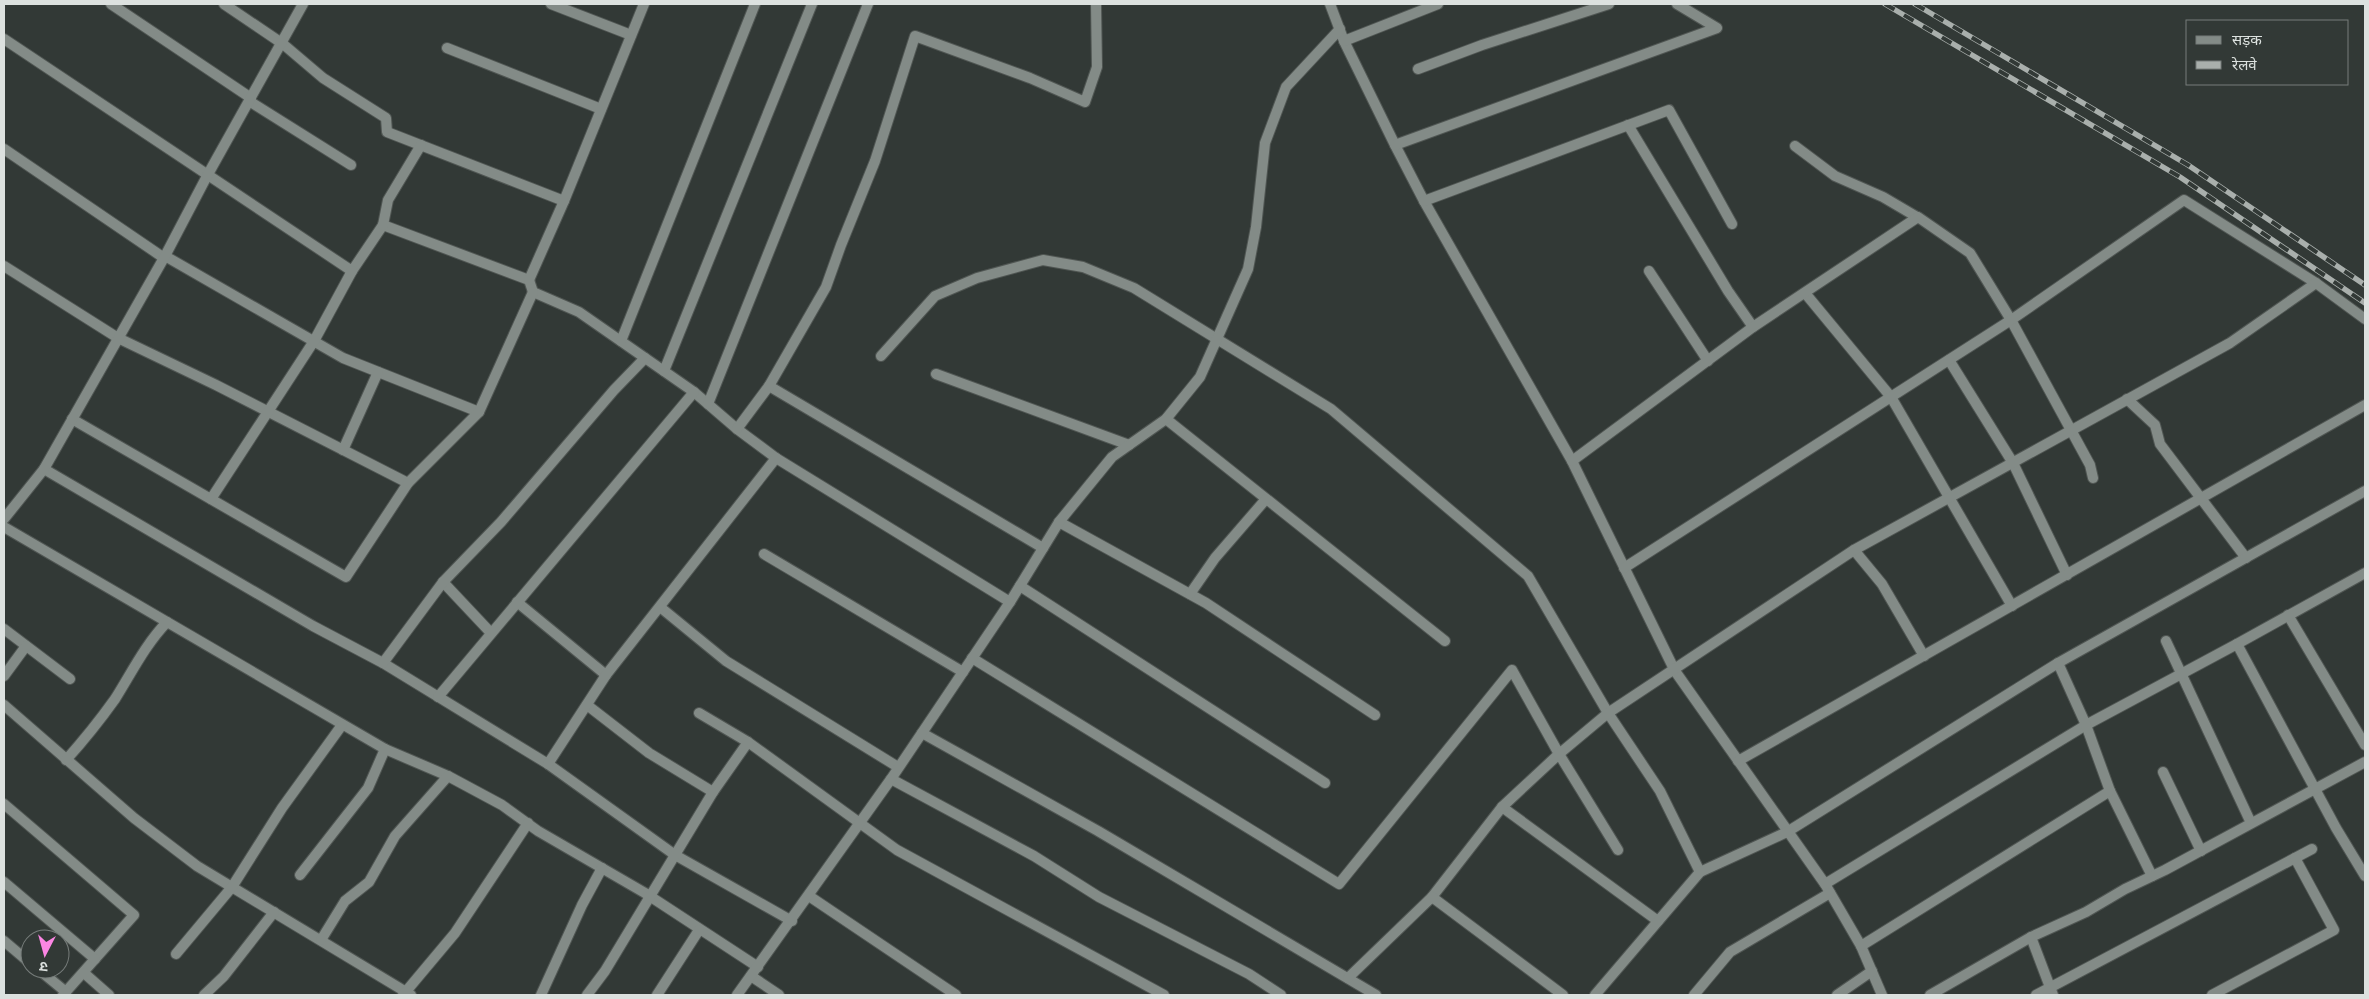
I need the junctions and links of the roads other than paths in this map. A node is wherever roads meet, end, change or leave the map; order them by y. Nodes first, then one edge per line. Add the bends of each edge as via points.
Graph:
1 (111, 4) edge
2 (224, 4) edge
3 (303, 4) edge
4 (551, 4) edge
5 (644, 4) edge
6 (755, 4) edge
7 (812, 4) edge
8 (868, 4) edge
9 (1096, 4) edge
10 (1330, 4) edge
11 (1438, 4) edge
12 (1609, 4) edge
13 (1677, 4) edge
14 (1340, 29) junction
15 (631, 35) junction
16 (4, 39) edge
17 (1344, 41) junction
18 (283, 44) junction
19 (447, 48) dead end
20 (1418, 69) dead end
21 (250, 100) junction
22 (601, 109) junction
23 (1628, 125) junction
24 (421, 145) junction
25 (1395, 145) junction
26 (1795, 146) dead end
27 (4, 149) edge
28 (351, 165) dead end
29 (207, 176) junction
30 (564, 201) junction
31 (1424, 201) junction
32 (1917, 218) junction
33 (1732, 224) dead end
34 (383, 226) junction
35 (164, 257) junction
36 (4, 266) edge
37 (1648, 270) dead end
38 (352, 271) junction
39 (529, 280) junction
40 (2316, 284) junction
41 (533, 292) junction
42 (1804, 293) junction
43 (2365, 319) edge
44 (2012, 320) junction
45 (1754, 327) junction
46 (118, 338) junction
47 (1216, 338) junction
48 (621, 341) junction
49 (314, 342) junction
50 (881, 356) dead end
51 (645, 358) junction
52 (1708, 360) junction
53 (1949, 360) junction
54 (664, 371) junction
55 (378, 372) junction
56 (936, 374) dead end
57 (768, 386) junction
58 (694, 392) junction
59 (1892, 397) junction
60 (2127, 399) junction
61 (708, 404) junction
62 (2365, 405) edge
63 (268, 412) junction
64 (479, 412) junction
65 (72, 419) junction
66 (1166, 420) junction
67 (737, 429) junction
68 (2071, 430) junction
69 (1129, 444) junction
70 (343, 450) junction
71 (776, 458) junction
72 (1572, 461) junction
73 (2013, 463) junction
74 (44, 469) junction
75 (2093, 478) dead end
76 (408, 483) junction
77 (2365, 491) edge
78 (1950, 497) junction
79 (211, 499) junction
80 (1266, 499) junction
81 (2202, 499) junction
82 (4, 519) edge
83 (1059, 522) junction
84 (4, 527) edge
85 (1043, 548) junction
86 (1854, 550) junction
87 (764, 554) dead end
88 (2246, 558) junction
89 (1624, 568) junction
90 (2365, 573) edge
91 (2067, 575) junction
92 (443, 582) junction
93 (1020, 586) junction
94 (1190, 594) junction
95 (517, 602) junction
96 (1010, 602) junction
97 (2012, 606) junction
98 (660, 607) junction
99 (2288, 615) junction
100 (167, 622) junction
101 (4, 628) edge
102 (491, 633) junction
103 (1445, 641) dead end
104 (2166, 641) dead end
105 (2238, 644) junction
106 (26, 646) junction
107 (1924, 656) junction
108 (972, 658) junction
109 (383, 663) junction
110 (2058, 663) junction
111 (1675, 670) junction
112 (963, 672) junction
113 (2180, 674) junction
114 (606, 675) junction
115 (4, 676) edge
116 (70, 679) dead end
117 (438, 697) junction
118 (4, 705) edge
119 (587, 705) junction
120 (699, 713) dead end
121 (1608, 713) junction
122 (1375, 715) dead end
123 (342, 725) junction
124 (2086, 725) junction
125 (922, 733) junction
126 (748, 742) junction
127 (2365, 745) edge
128 (385, 749) junction
129 (1559, 754) junction
130 (66, 760) junction
131 (1738, 762) junction
132 (2365, 762) edge
133 (548, 764) junction
134 (898, 767) junction
135 (2163, 772) dead end
136 (448, 776) junction
137 (891, 779) junction
138 (1325, 783) dead end
139 (2315, 789) junction
140 (2110, 791) junction
141 (713, 792) junction
142 (4, 804) edge
143 (1502, 807) junction
144 (528, 823) junction
145 (861, 823) junction
146 (2251, 823) junction
147 (1787, 832) junction
148 (2312, 849) dead end
149 (1618, 850) dead end
150 (2201, 851) junction
151 (675, 854) junction
152 (2295, 858) junction
153 (602, 868) junction
154 (1700, 872) junction
155 (300, 875) dead end
156 (2152, 876) junction
157 (2365, 876) edge
158 (4, 882) edge
159 (232, 886) junction
160 (1827, 888) junction
161 (809, 896) junction
162 (650, 897) junction
163 (1432, 897) junction
164 (274, 912) junction
165 (792, 921) junction
166 (1658, 921) junction
167 (699, 930) junction
168 (2031, 937) junction
169 (321, 940) junction
170 (4, 942) edge
171 (1861, 946) junction
172 (176, 954) dead end
173 (20, 955) edge
174 (96, 959) junction
175 (758, 967) junction
176 (1872, 971) junction
177 (84, 973) junction
178 (751, 976) junction
179 (1348, 978) junction
180 (49, 979) edge
181 (2051, 992) edge
182 (65, 994) edge
183 (406, 994) edge
184 (109, 995) edge
185 (204, 995) edge
186 (541, 995) edge
187 (587, 995) edge
188 (657, 995) edge
189 (737, 995) edge
190 (778, 995) edge
191 (956, 995) edge
192 (1164, 995) edge
193 (1281, 995) edge
194 (1376, 995) edge
195 (1563, 995) edge
196 (1595, 995) edge
197 (1694, 995) edge
198 (1837, 995) edge
199 (1882, 995) edge
200 (1930, 995) edge
201 (2036, 995) edge
202 (2212, 995) edge

1 - 21 street
2 - 18 street
3 - 18 street
4 - 15 street
5 - 15 street
6 - 48 street
7 - 54 street
8 - 61 street
9 - 57 street via 1097,67 1085,102 1030,78 914,36 875,161 826,287
10 - 14 street
11 - 17 street
12 - 20 street
13 - 25 street via 1717,28
14 - 17 street
14 - 47 street via 1286,87 1265,143 1248,269
15 - 22 street
16 - 29 street
17 - 25 street
18 - 21 street
18 - 24 street via 323,78 386,118 387,132
19 - 22 street
21 - 28 street
21 - 29 street
22 - 30 street
23 - 31 street
23 - 33 street via 1669,110
23 - 45 street via 1728,291
24 - 30 street
24 - 34 street via 388,200
25 - 31 street
26 - 32 street via 1835,176 1883,197
27 - 35 street
29 - 35 street
29 - 38 street
30 - 39 street
31 - 72 street
32 - 42 street
32 - 44 street via 1970,254
34 - 38 street
34 - 39 street
35 - 46 street
35 - 49 street
36 - 46 street
37 - 52 street
38 - 49 street
39 - 41 street
40 - 43 street
40 - 44 street via 2184,200
40 - 60 street via 2230,343
41 - 48 street via 579,312
41 - 64 street
42 - 45 street
42 - 59 street
44 - 53 street
44 - 68 street
45 - 52 street
46 - 63 street
46 - 65 street
47 - 50 street via 1134,288 1084,268 1043,260 977,278 935,296
47 - 66 street via 1200,377
47 - 121 street via 1331,409 1528,576
48 - 51 street
49 - 55 street
49 - 63 street
51 - 54 street
51 - 92 street via 502,522
52 - 72 street
53 - 59 street
53 - 73 street
54 - 58 street
55 - 64 street
55 - 70 street
56 - 69 street
57 - 67 street
57 - 85 street
58 - 61 street
58 - 95 street
59 - 78 street
59 - 89 street
60 - 68 street
60 - 81 street via 2155,425 2160,444
61 - 67 street
62 - 81 street
63 - 70 street
63 - 79 street
64 - 76 street
65 - 74 street
65 - 79 street
66 - 69 street
66 - 80 street
67 - 71 street
68 - 73 street
68 - 75 street via 2090,465
69 - 83 street via 1112,457
70 - 76 street
71 - 96 street
71 - 98 street
72 - 89 street
73 - 78 street
73 - 91 street
74 - 82 street
74 - 109 street via 313,626
76 - 79 street via 346,577
77 - 88 street
78 - 86 street
78 - 97 street
80 - 94 street via 1215,558
80 - 103 street
81 - 88 street
81 - 91 street
83 - 85 street
83 - 94 street
84 - 100 street
85 - 93 street
86 - 107 street via 1882,584
86 - 111 street
87 - 112 street
88 - 110 street
89 - 111 street
90 - 99 street
91 - 97 street
92 - 102 street
92 - 109 street
93 - 96 street
93 - 138 street
94 - 122 street
95 - 102 street
95 - 114 street
96 - 108 street
97 - 107 street
98 - 114 street
98 - 134 street via 726,660
99 - 105 street
99 - 127 street
100 - 123 street
100 - 130 street via 151,638 115,698
101 - 106 street
102 - 117 street
104 - 113 street
105 - 113 street
105 - 139 street
106 - 115 street
106 - 116 street
107 - 131 street
108 - 112 street
108 - 129 street via 1339,884 1512,670
109 - 117 street
110 - 124 street
110 - 147 street
111 - 121 street
111 - 131 street
112 - 125 street
113 - 124 street
113 - 146 street
114 - 119 street
117 - 133 street
118 - 130 street
119 - 133 street
119 - 141 street via 649,753
120 - 126 street
121 - 129 street
121 - 154 street via 1660,791
123 - 128 street
123 - 159 street via 282,808
124 - 140 street
124 - 160 street
125 - 134 street
125 - 179 street via 1098,831
126 - 141 street
126 - 145 street
128 - 136 street
128 - 155 street via 368,788
129 - 143 street
129 - 149 street
130 - 159 street via 197,866
131 - 147 street
132 - 139 street
133 - 151 street
134 - 137 street
135 - 150 street
136 - 144 street
136 - 169 street via 395,836 369,882 345,901
137 - 145 street
137 - 193 street via 1034,856 1099,897 1249,974
139 - 146 street
139 - 157 street
140 - 156 street
140 - 171 street
141 - 151 street
142 - 174 street via 134,915
143 - 163 street
143 - 166 street
144 - 153 street
144 - 183 street via 455,934
145 - 161 street
145 - 192 street via 897,850
146 - 150 street
147 - 154 street
147 - 160 street
148 - 152 street
150 - 156 street
151 - 162 street
151 - 165 street
152 - 181 street
152 - 202 street via 2334,930
153 - 162 street
153 - 186 street
154 - 166 street
156 - 168 street
158 - 174 street
159 - 164 street
159 - 172 street
160 - 171 street
160 - 197 street via 1730,952
161 - 165 street
161 - 191 street
162 - 167 street
162 - 187 street
163 - 179 street
163 - 195 street
164 - 169 street
164 - 185 street via 224,976
165 - 175 street
166 - 196 street
167 - 175 street
167 - 188 street
168 - 181 street
168 - 200 street
169 - 183 street
170 - 173 street
171 - 176 street
174 - 177 street
175 - 178 street
176 - 198 street
176 - 199 street
177 - 182 street
177 - 184 street
178 - 189 street
178 - 190 street
179 - 194 street
180 - 182 street
181 - 201 street

